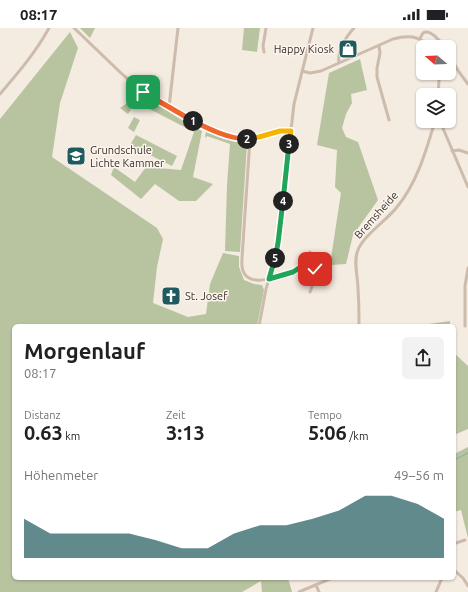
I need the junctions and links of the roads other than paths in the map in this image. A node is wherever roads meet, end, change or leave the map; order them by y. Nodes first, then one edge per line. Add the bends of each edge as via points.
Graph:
1 (49, 28) edge
2 (74, 28) edge
3 (178, 28) edge
4 (266, 28) edge
5 (313, 28) edge
6 (354, 28) edge
7 (420, 39) joint
8 (438, 40) edge
9 (379, 46) junction
10 (264, 52) dead end
11 (339, 63) junction
12 (456, 67) edge
13 (302, 71) junction
14 (468, 84) edge
15 (0, 94) edge
16 (169, 107) junction
17 (388, 120) dead end
18 (433, 128) edge
19 (443, 128) edge
20 (291, 131) junction
21 (250, 139) junction
22 (452, 151) junction
23 (468, 153) edge
24 (468, 187) edge
25 (310, 252) dead end
26 (306, 261) junction
27 (468, 268) edge
28 (269, 279) junction
29 (310, 292) dead end
30 (259, 324) edge
31 (359, 324) edge
32 (465, 326) dead end
33 (466, 540) dead end
34 (456, 543) edge
35 (456, 572) edge
36 (327, 580) edge
37 (441, 580) edge
38 (316, 585) junction
39 (468, 586) edge
40 (300, 592) edge
41 (319, 592) edge
42 (436, 592) edge

1 - 15 street via 28,60
2 - 16 street via 140,90
3 - 16 street
4 - 10 street
5 - 13 street
6 - 11 street via 343,45 338,57
7 - 8 street via 423,33 431,32
7 - 9 street via 402,36
9 - 11 street
9 - 17 street via 377,77
11 - 13 street via 321,71
12 - 14 street
13 - 20 street via 295,96
16 - 21 street via 222,134
18 - 31 street, Bremsheide via 408,194 358,250 356,262
19 - 22 street
20 - 21 street via 280,131
20 - 28 street via 278,243
21 - 28 street via 242,269 251,279
22 - 23 street
22 - 24 street
25 - 26 street
26 - 28 street via 293,272
26 - 29 street via 310,261 315,269
27 - 32 street via 465,286
28 - 30 street
33 - 34 street
35 - 39 street
36 - 38 street
37 - 42 street
38 - 40 street
38 - 41 street

